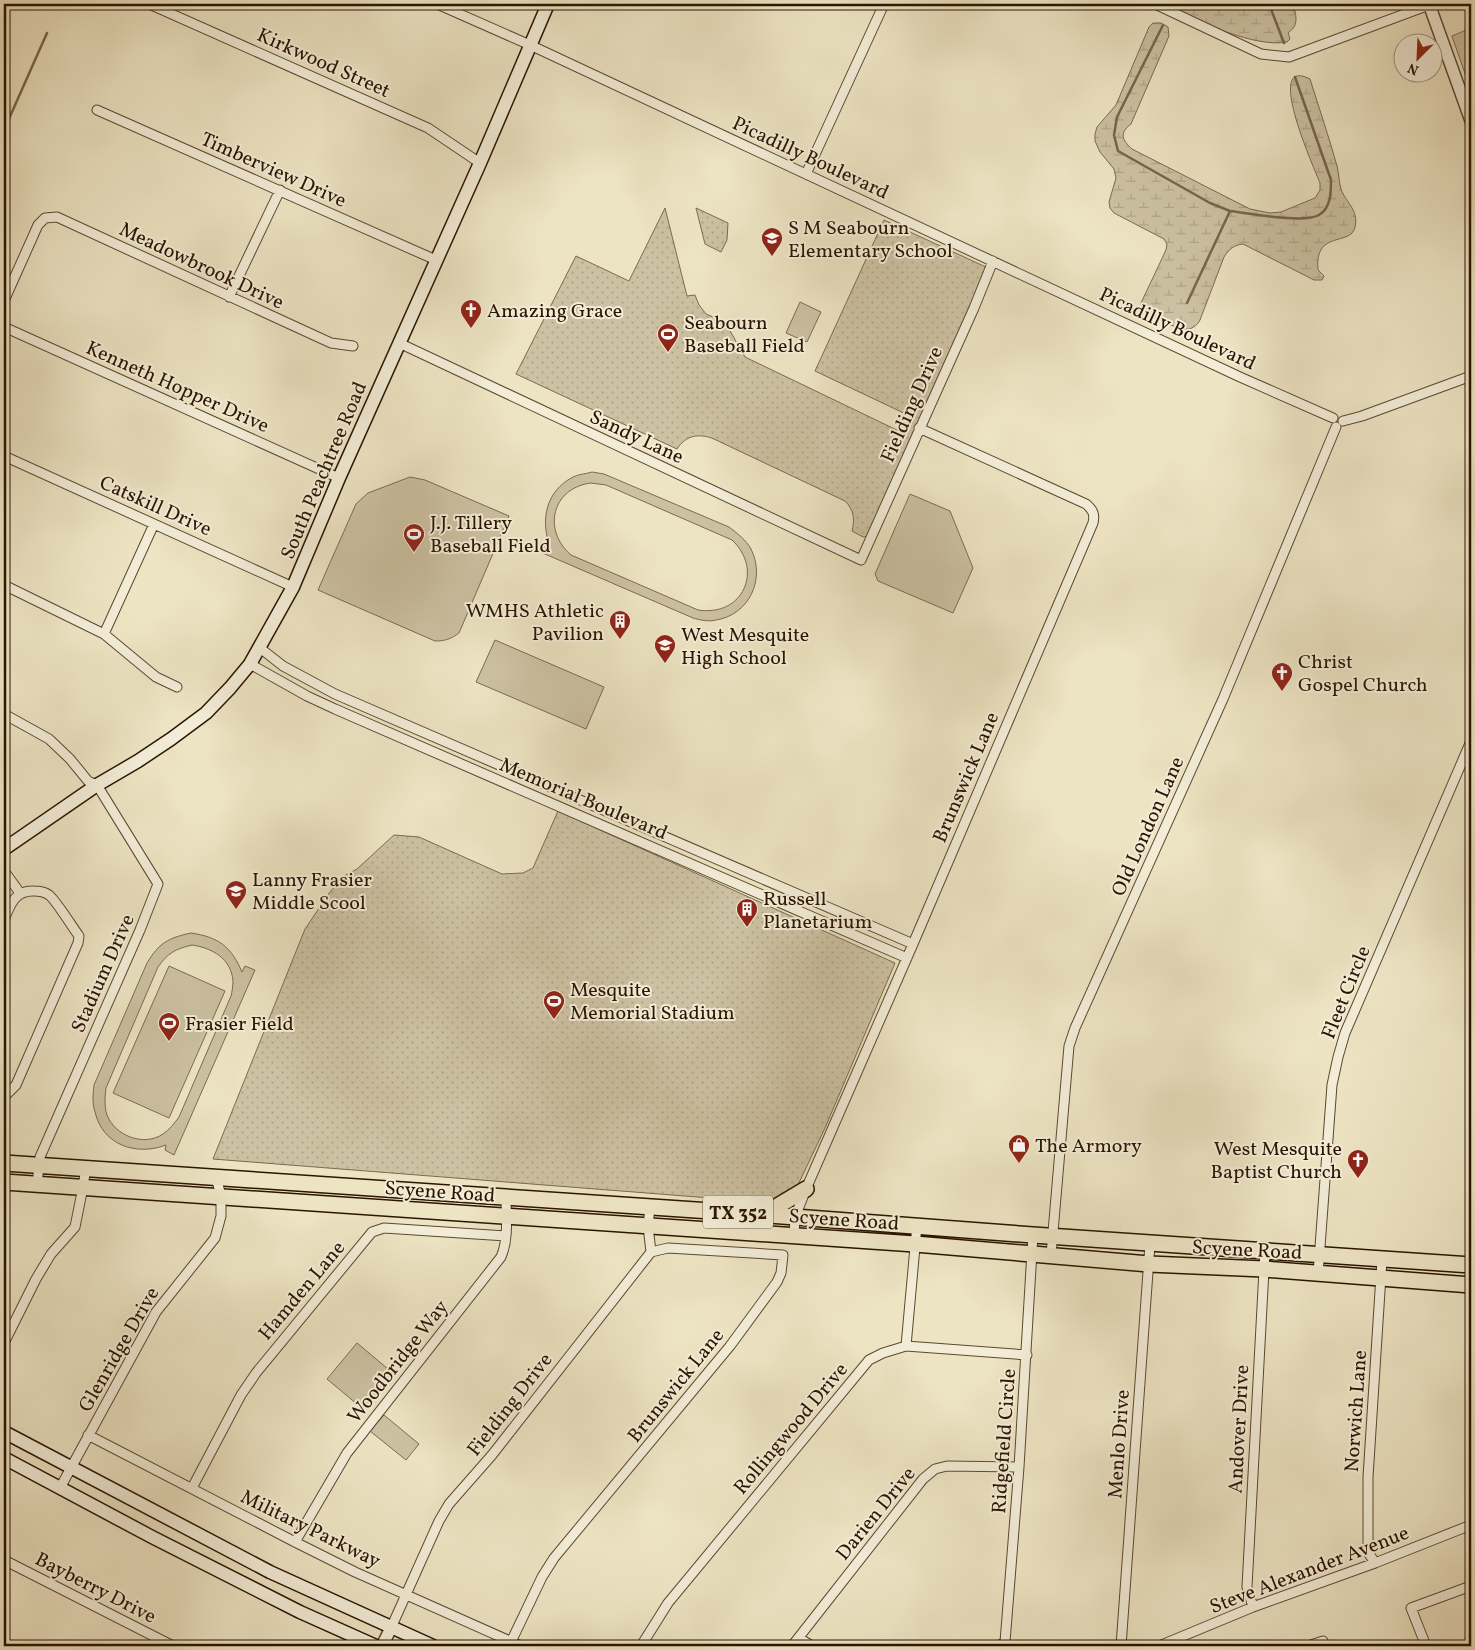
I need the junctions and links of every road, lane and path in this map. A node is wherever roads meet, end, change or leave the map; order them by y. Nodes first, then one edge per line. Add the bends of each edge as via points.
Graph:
1 (148, 4) edge
2 (437, 4) edge
3 (548, 4) edge
4 (884, 4) edge
5 (1155, 4) edge
6 (1429, 4) edge
7 (530, 45) junction
8 (97, 110) dead end
9 (1471, 121) edge
10 (480, 162) junction
11 (806, 174) junction
12 (280, 190) junction
13 (436, 260) junction
14 (993, 261) junction
15 (229, 297) junction
16 (4, 301) edge
17 (4, 327) edge
18 (399, 343) junction
19 (353, 346) dead end
20 (1471, 376) edge
21 (1337, 422) junction
22 (919, 428) junction
23 (4, 456) edge
24 (338, 478) junction
25 (154, 524) junction
26 (861, 560) joint
27 (4, 584) edge
28 (293, 588) junction
29 (104, 634) junction
30 (260, 648) junction
31 (250, 664) junction
32 (177, 687) dead end
33 (4, 714) edge
34 (1471, 741) edge
35 (97, 785) junction
36 (4, 849) edge
37 (4, 871) edge
38 (20, 893) junction
39 (4, 920) edge
40 (914, 944) junction
41 (907, 958) junction
42 (6, 1094) edge
43 (4, 1163) edge
44 (39, 1165) junction
45 (86, 1168) junction
46 (216, 1177) junction
47 (4, 1182) edge
48 (38, 1184) junction
49 (83, 1187) junction
50 (806, 1189) junction
51 (221, 1196) junction
52 (506, 1197) junction
53 (650, 1207) junction
54 (756, 1214) junction
55 (506, 1216) junction
56 (795, 1217) junction
57 (917, 1225) junction
58 (648, 1226) junction
59 (1033, 1235) junction
60 (506, 1236) junction
61 (794, 1236) junction
62 (1052, 1236) junction
63 (915, 1244) junction
64 (1150, 1244) junction
65 (1265, 1251) junction
66 (651, 1252) junction
67 (1032, 1253) junction
68 (1051, 1255) junction
69 (1319, 1255) junction
70 (1382, 1260) junction
71 (1149, 1264) junction
72 (1471, 1265) edge
73 (1264, 1270) junction
74 (1318, 1274) junction
75 (1381, 1278) junction
76 (1471, 1285) edge
77 (4, 1343) edge
78 (906, 1346) junction
79 (1026, 1355) junction
80 (4, 1432) edge
81 (88, 1435) junction
82 (4, 1458) edge
83 (1019, 1467) junction
84 (71, 1468) junction
85 (60, 1488) junction
86 (192, 1488) junction
87 (1471, 1525) edge
88 (295, 1542) junction
89 (4, 1560) edge
90 (1374, 1563) junction
91 (1471, 1586) edge
92 (406, 1595) junction
93 (1253, 1607) junction
94 (391, 1628) junction
95 (799, 1638) junction
96 (511, 1642) junction
97 (1324, 1643) edge
98 (173, 1646) edge
99 (376, 1646) edge
100 (382, 1646) edge
101 (433, 1646) edge
102 (521, 1646) edge
103 (641, 1646) edge
104 (792, 1646) edge
105 (812, 1646) edge
106 (998, 1646) edge
107 (1121, 1646) edge
108 (1159, 1646) edge
109 (1308, 1646) edge
110 (1426, 1646) edge

1 - 10 street, Kirkwood Street via 428,128
2 - 7 street, Picadilly Boulevard
3 - 7 main road, South Peachtree Road
4 - 11 street
5 - 6 street via 1261,54 1289,57
6 - 9 street
7 - 10 main road, South Peachtree Road
7 - 11 street, Picadilly Boulevard
8 - 12 street, Timberview Drive
10 - 13 main road, South Peachtree Road
11 - 14 street, Picadilly Boulevard
12 - 13 street, Timberview Drive
12 - 15 street
13 - 18 main road, South Peachtree Road
14 - 21 street, Picadilly Boulevard
14 - 22 street, Fielding Drive
15 - 16 street, Meadowbrook Drive via 57,218 46,218 38,225
15 - 19 street, Meadowbrook Drive via 332,343
17 - 24 street, Kenneth Hopper Drive
18 - 24 main road, South Peachtree Road
18 - 26 street, Sandy Lane
20 - 21 street
21 - 62 street, Old London Lane via 1223,699 1075,1028 1069,1046
22 - 26 street, Fielding Drive
22 - 40 street, Brunswick Lane via 1086,504 1092,508 1094,517
23 - 25 street, Catskill Drive
24 - 28 main road, South Peachtree Road
25 - 28 street, Catskill Drive
25 - 29 street
27 - 29 street
28 - 30 main road, South Peachtree Road
29 - 32 street via 156,678
30 - 31 main road, South Peachtree Road
30 - 40 street, Memorial Boulevard via 283,666 335,694
31 - 35 main road, South Peachtree Road via 206,713
31 - 41 street, Memorial Boulevard via 335,709
33 - 35 street via 49,739 88,781
34 - 69 street, Fleet Circle via 1338,1056 1332,1085
35 - 36 main road, South Peachtree Road
35 - 44 street, Stadium Drive via 158,884
37 - 38 street
38 - 39 street via 12,900
38 - 42 street via 28,890 50,895 79,936 16,1084
40 - 41 street, Brunswick Lane
41 - 50 street, Brunswick Lane
43 - 44 main road, Scyene Road / TX 352
44 - 45 main road, Scyene Road / TX 352
44 - 48 street, Stadium Drive
45 - 46 main road, Scyene Road / TX 352
45 - 49 street
46 - 51 street, Glenridge Drive
46 - 52 main road, Scyene Road / TX 352
47 - 48 main road, Scyene Road / TX 352
48 - 49 main road, Scyene Road / TX 352
49 - 51 main road, Scyene Road / TX 352
49 - 77 street via 75,1227 51,1254
50 - 54 main road via 776,1207
50 - 56 street, Brunswick Lane
51 - 55 main road, Scyene Road / TX 352
51 - 81 street, Glenridge Drive via 221,1216 215,1238 156,1312
52 - 53 main road, Scyene Road / TX 352
52 - 55 street, Woodbridge Way
53 - 54 main road, Scyene Road / TX 352
53 - 58 street
54 - 56 main road, Scyene Road / TX 352
55 - 58 main road, Scyene Road / TX 352
55 - 60 street, Woodbridge Way
56 - 57 main road, Scyene Road / TX 352
56 - 61 street, Brunswick Lane
57 - 59 main road, Scyene Road / TX 352
57 - 63 street
58 - 61 main road, Scyene Road / TX 352
58 - 66 street
59 - 62 main road, Scyene Road / TX 352
59 - 67 street, Ridgefield Circle
60 - 86 street, Hamden Lane via 384,1228 372,1232 256,1373
60 - 88 street, Woodbridge Way via 501,1257 347,1453
61 - 63 main road, Scyene Road / TX 352
62 - 64 main road, Scyene Road / TX 352
62 - 68 street, Old London Lane
63 - 67 main road, Scyene Road / TX 352
63 - 78 street
64 - 65 main road, Scyene Road / TX 352
64 - 71 street, Menlo Drive
65 - 69 main road, Scyene Road / TX 352
65 - 73 street, Andover Drive
66 - 92 street, Fielding Drive via 492,1455 449,1504
66 - 96 street, Brunswick Lane via 668,1248 783,1255 777,1282 730,1346 554,1558
67 - 68 main road, Scyene Road / TX 352
67 - 79 street, Ridgefield Circle
68 - 71 main road, Scyene Road / TX 352
69 - 70 main road, Scyene Road / TX 352
69 - 74 street, Fleet Circle
70 - 72 main road, Scyene Road / TX 352
70 - 75 street, Norwich Lane
71 - 73 main road, Scyene Road / TX 352
71 - 107 street, Menlo Drive
73 - 74 main road, Scyene Road / TX 352
73 - 93 street, Andover Drive via 1247,1587
74 - 75 main road, Scyene Road / TX 352
75 - 76 main road, Scyene Road / TX 352
75 - 90 street, Norwich Lane via 1368,1477 1368,1552
78 - 79 street
78 - 103 street, Rollingwood Drive via 869,1360 668,1603
79 - 83 street, Ridgefield Circle
80 - 84 main road
81 - 84 street, Glenridge Drive
81 - 86 street, Military Parkway
82 - 85 main road
83 - 95 street, Darien Drive via 947,1466 935,1469 923,1479
83 - 106 street, Ridgefield Circle via 1005,1642
84 - 85 street, Glenridge Drive
84 - 94 main road via 270,1572
85 - 99 main road via 152,1538
86 - 88 street, Military Parkway
87 - 90 street, Steve Alexander Avenue
88 - 92 street, Military Parkway
89 - 98 street, Bayberry Drive
90 - 93 street, Steve Alexander Avenue
91 - 110 street via 1411,1608
92 - 94 street, Fielding Drive
92 - 96 street, Military Parkway
93 - 108 street, Steve Alexander Avenue
94 - 100 street
94 - 101 main road
95 - 104 street, Darien Drive
95 - 105 street
96 - 102 street, Military Parkway
97 - 109 street

